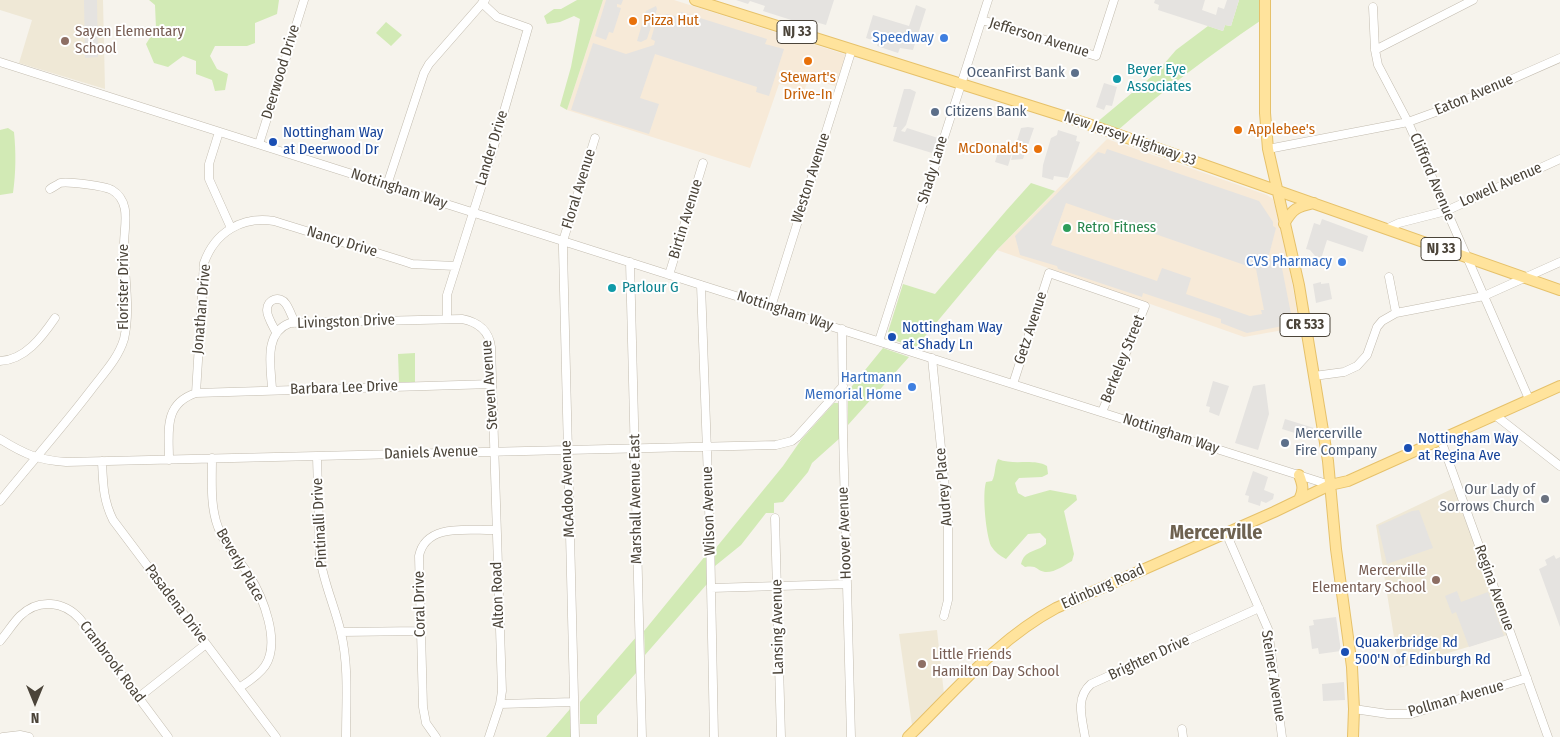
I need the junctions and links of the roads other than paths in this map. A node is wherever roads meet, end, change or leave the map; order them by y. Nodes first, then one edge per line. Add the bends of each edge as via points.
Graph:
1 (304, 0) edge
2 (695, 0) edge
3 (988, 0) edge
4 (1114, 0) edge
5 (1266, 0) edge
6 (1473, 0) edge
7 (483, 2) edge
8 (1373, 7) dead end
9 (982, 20) junction
10 (852, 50) junction
11 (1375, 50) junction
12 (1560, 58) edge
13 (0, 62) edge
14 (961, 84) junction
15 (1408, 122) junction
16 (219, 132) junction
17 (595, 138) dead end
18 (259, 144) junction
19 (1268, 149) junction
20 (1560, 159) edge
21 (703, 163) dead end
22 (387, 185) junction
23 (50, 189) dead end
24 (1276, 190) junction
25 (1314, 203) junction
26 (1446, 211) junction
27 (473, 212) junction
28 (1284, 224) junction
29 (231, 228) junction
30 (1386, 229) junction
31 (563, 241) junction
32 (1467, 258) junction
33 (630, 262) junction
34 (1560, 262) edge
35 (455, 266) junction
36 (1049, 273) joint
37 (669, 274) junction
38 (1389, 277) dead end
39 (1525, 278) junction
40 (701, 285) junction
41 (1560, 290) edge
42 (1484, 296) junction
43 (771, 307) junction
44 (1396, 313) junction
45 (55, 318) dead end
46 (447, 319) junction
47 (294, 322) junction
48 (842, 330) junction
49 (276, 332) junction
50 (879, 341) junction
51 (932, 358) junction
52 (0, 362) edge
53 (1314, 376) junction
54 (492, 384) junction
55 (1013, 384) junction
56 (843, 386) junction
57 (1560, 386) edge
58 (272, 390) junction
59 (196, 393) junction
60 (1529, 399) junction
61 (1102, 412) junction
62 (1495, 415) junction
63 (0, 439) edge
64 (1440, 440) junction
65 (708, 446) junction
66 (635, 448) junction
67 (567, 450) junction
68 (494, 452) junction
69 (317, 457) junction
70 (36, 458) junction
71 (212, 458) junction
72 (169, 460) junction
73 (102, 461) junction
74 (1560, 466) edge
75 (1299, 475) junction
76 (1330, 485) junction
77 (1300, 500) junction
78 (0, 501) edge
79 (775, 518) dead end
80 (496, 530) junction
81 (1226, 533) junction
82 (847, 584) junction
83 (777, 586) junction
84 (711, 588) junction
85 (1259, 608) junction
86 (944, 616) dead end
87 (421, 631) junction
88 (341, 632) junction
89 (0, 641) edge
90 (206, 644) junction
91 (1527, 678) junction
92 (239, 688) junction
93 (139, 696) junction
94 (574, 702) junction
95 (500, 704) junction
96 (1354, 709) junction
97 (4, 737) edge
98 (30, 737) edge
99 (168, 737) edge
100 (276, 737) edge
101 (346, 737) edge
102 (436, 737) edge
103 (489, 737) edge
104 (575, 737) edge
105 (642, 737) edge
106 (714, 737) edge
107 (781, 737) edge
108 (851, 737) edge
109 (908, 737) edge
110 (1084, 737) edge
111 (1282, 737) edge
112 (1353, 737) edge
113 (1548, 737) edge

1 - 18 street, Deerwood Drive
2 - 10 main road, New Jersey Highway 33 / NJ 33
3 - 9 street, Shady Lane
4 - 9 street, Jefferson Avenue via 1096,56
5 - 19 main road, CR 533 via 1265,113
6 - 11 street
7 - 22 street via 424,73
7 - 27 street, Lander Drive via 497,17 528,28
8 - 11 street, Clifford Avenue
9 - 14 street, Shady Lane
10 - 14 main road, New Jersey Highway 33 / NJ 33
10 - 43 street, Weston Avenue
11 - 15 street, Clifford Avenue via 1378,65
12 - 15 street, Eaton Avenue
13 - 16 street, Nottingham Way
14 - 24 main road, New Jersey Highway 33 / NJ 33 via 1085,122
14 - 50 street, Shady Lane
15 - 19 street, Eaton Avenue
15 - 26 street, Clifford Avenue
16 - 18 street, Nottingham Way
16 - 29 street via 208,179
17 - 31 street, Floral Avenue
18 - 22 street, Nottingham Way
19 - 24 main road, CR 533
20 - 26 street, Lowell Avenue
21 - 37 street, Birtin Avenue
22 - 27 street, Nottingham Way
23 - 70 street, Florister Drive via 61,183 103,186 123,200 126,213 126,324 123,342 115,359
24 - 25 main road, New Jersey Highway 33 / NJ 33
24 - 28 main road, CR 533
25 - 28 main road via 1297,207
25 - 30 main road, New Jersey Highway 33 / NJ 33
26 - 30 street, Lowell Avenue
26 - 32 street, Clifford Avenue
27 - 31 street, Nottingham Way
27 - 35 street, Lander Drive
28 - 53 main road, CR 533 via 1299,285
29 - 35 street, Nancy Drive via 248,221 274,221 403,262
29 - 59 street, Jonathan Drive via 217,239 204,263
30 - 32 main road, New Jersey Highway 33 / NJ 33
31 - 33 street, Nottingham Way
31 - 67 street, McAdoo Avenue
32 - 39 main road, New Jersey Highway 33 / NJ 33
32 - 42 street, Clifford Avenue
33 - 37 street, Nottingham Way
33 - 66 street, Marshall Avenue East
34 - 39 street
35 - 46 street, Lander Drive via 446,295
36 - 55 street, Getz Avenue
36 - 61 street, Berkeley Street via 1145,306
37 - 40 street, Nottingham Way
38 - 44 street
39 - 41 main road, New Jersey Highway 33 / NJ 33
39 - 42 street
40 - 43 street, Nottingham Way
40 - 65 street, Wilson Avenue
42 - 44 street
42 - 60 street, Clifford Avenue
43 - 48 street, Nottingham Way
44 - 53 street via 1377,327 1366,355 1357,366 1344,372
45 - 52 street via 28,349
46 - 47 street, Livingston Drive
46 - 54 street, Steven Avenue via 470,320 488,336
47 - 49 street, Livingston Drive
47 - 49 street via 286,304 279,299 271,301 266,311
48 - 50 street, Nottingham Way
48 - 56 street, Hoover Avenue
49 - 58 street, Livingston Drive via 271,349
50 - 51 street, Nottingham Way
51 - 55 street, Nottingham Way
51 - 86 street, Audrey Place via 948,518 948,600
53 - 76 main road, CR 533
54 - 58 street, Barbara Lee Drive
54 - 68 street, Steven Avenue
55 - 61 street, Nottingham Way
56 - 65 street, Daniels Avenue via 792,441 776,445
56 - 82 street, Hoover Avenue
57 - 60 main road
58 - 59 street, Barbara Lee Drive
59 - 72 street via 182,400 173,410 168,426
60 - 62 main road
61 - 75 street, Nottingham Way
62 - 64 main road
62 - 74 street
63 - 70 street, Daniels Avenue
64 - 76 main road via 1348,481
64 - 91 street, Regina Avenue
65 - 66 street, Daniels Avenue
65 - 84 street, Wilson Avenue
66 - 67 street, Daniels Avenue
66 - 105 street, Marshall Avenue East
67 - 68 street, Daniels Avenue
67 - 94 street, McAdoo Avenue
68 - 69 street, Daniels Avenue
68 - 80 street, Alton Road
69 - 71 street, Daniels Avenue
69 - 88 street, Pintinalli Drive via 322,575
70 - 73 street, Daniels Avenue via 66,462
70 - 78 street, Florister Drive
71 - 72 street, Daniels Avenue
71 - 92 street, Beverly Place via 213,507 218,528 257,588 270,628 271,651 266,665
72 - 73 street, Daniels Avenue
73 - 90 street, Pasadena Drive via 103,492 113,520
75 - 76 street, Nottingham Way
75 - 77 main road via 1304,491
76 - 77 main road, Edinburg Road
76 - 96 main road, CR 533 via 1352,666
77 - 81 main road, Edinburg Road
79 - 83 street, Lansing Avenue
80 - 87 street, Coral Drive via 439,532 423,544 419,556
80 - 95 street, Alton Road
81 - 85 street, Steiner Avenue
81 - 109 main road, Edinburg Road via 1034,620 999,648
82 - 83 street
82 - 108 street, Hoover Avenue
83 - 84 street
83 - 107 street, Lansing Avenue
84 - 106 street, Wilson Avenue
85 - 110 street, Brighten Drive via 1091,684 1081,703
85 - 111 street, Steiner Avenue via 1268,629
87 - 88 street
87 - 102 street, Coral Drive via 424,715
88 - 101 street, Pintinalli Drive
89 - 93 street, Cranbrook Road via 26,611 39,605 62,605 80,619
90 - 92 street, Pasadena Drive
90 - 93 street
91 - 96 street, Pollman Avenue via 1411,714
91 - 113 street, Regina Avenue
92 - 100 street, Pasadena Drive
93 - 99 street, Cranbrook Road
94 - 95 street
94 - 104 street, McAdoo Avenue
95 - 103 street, Alton Road
96 - 112 main road, CR 533
97 - 98 street

